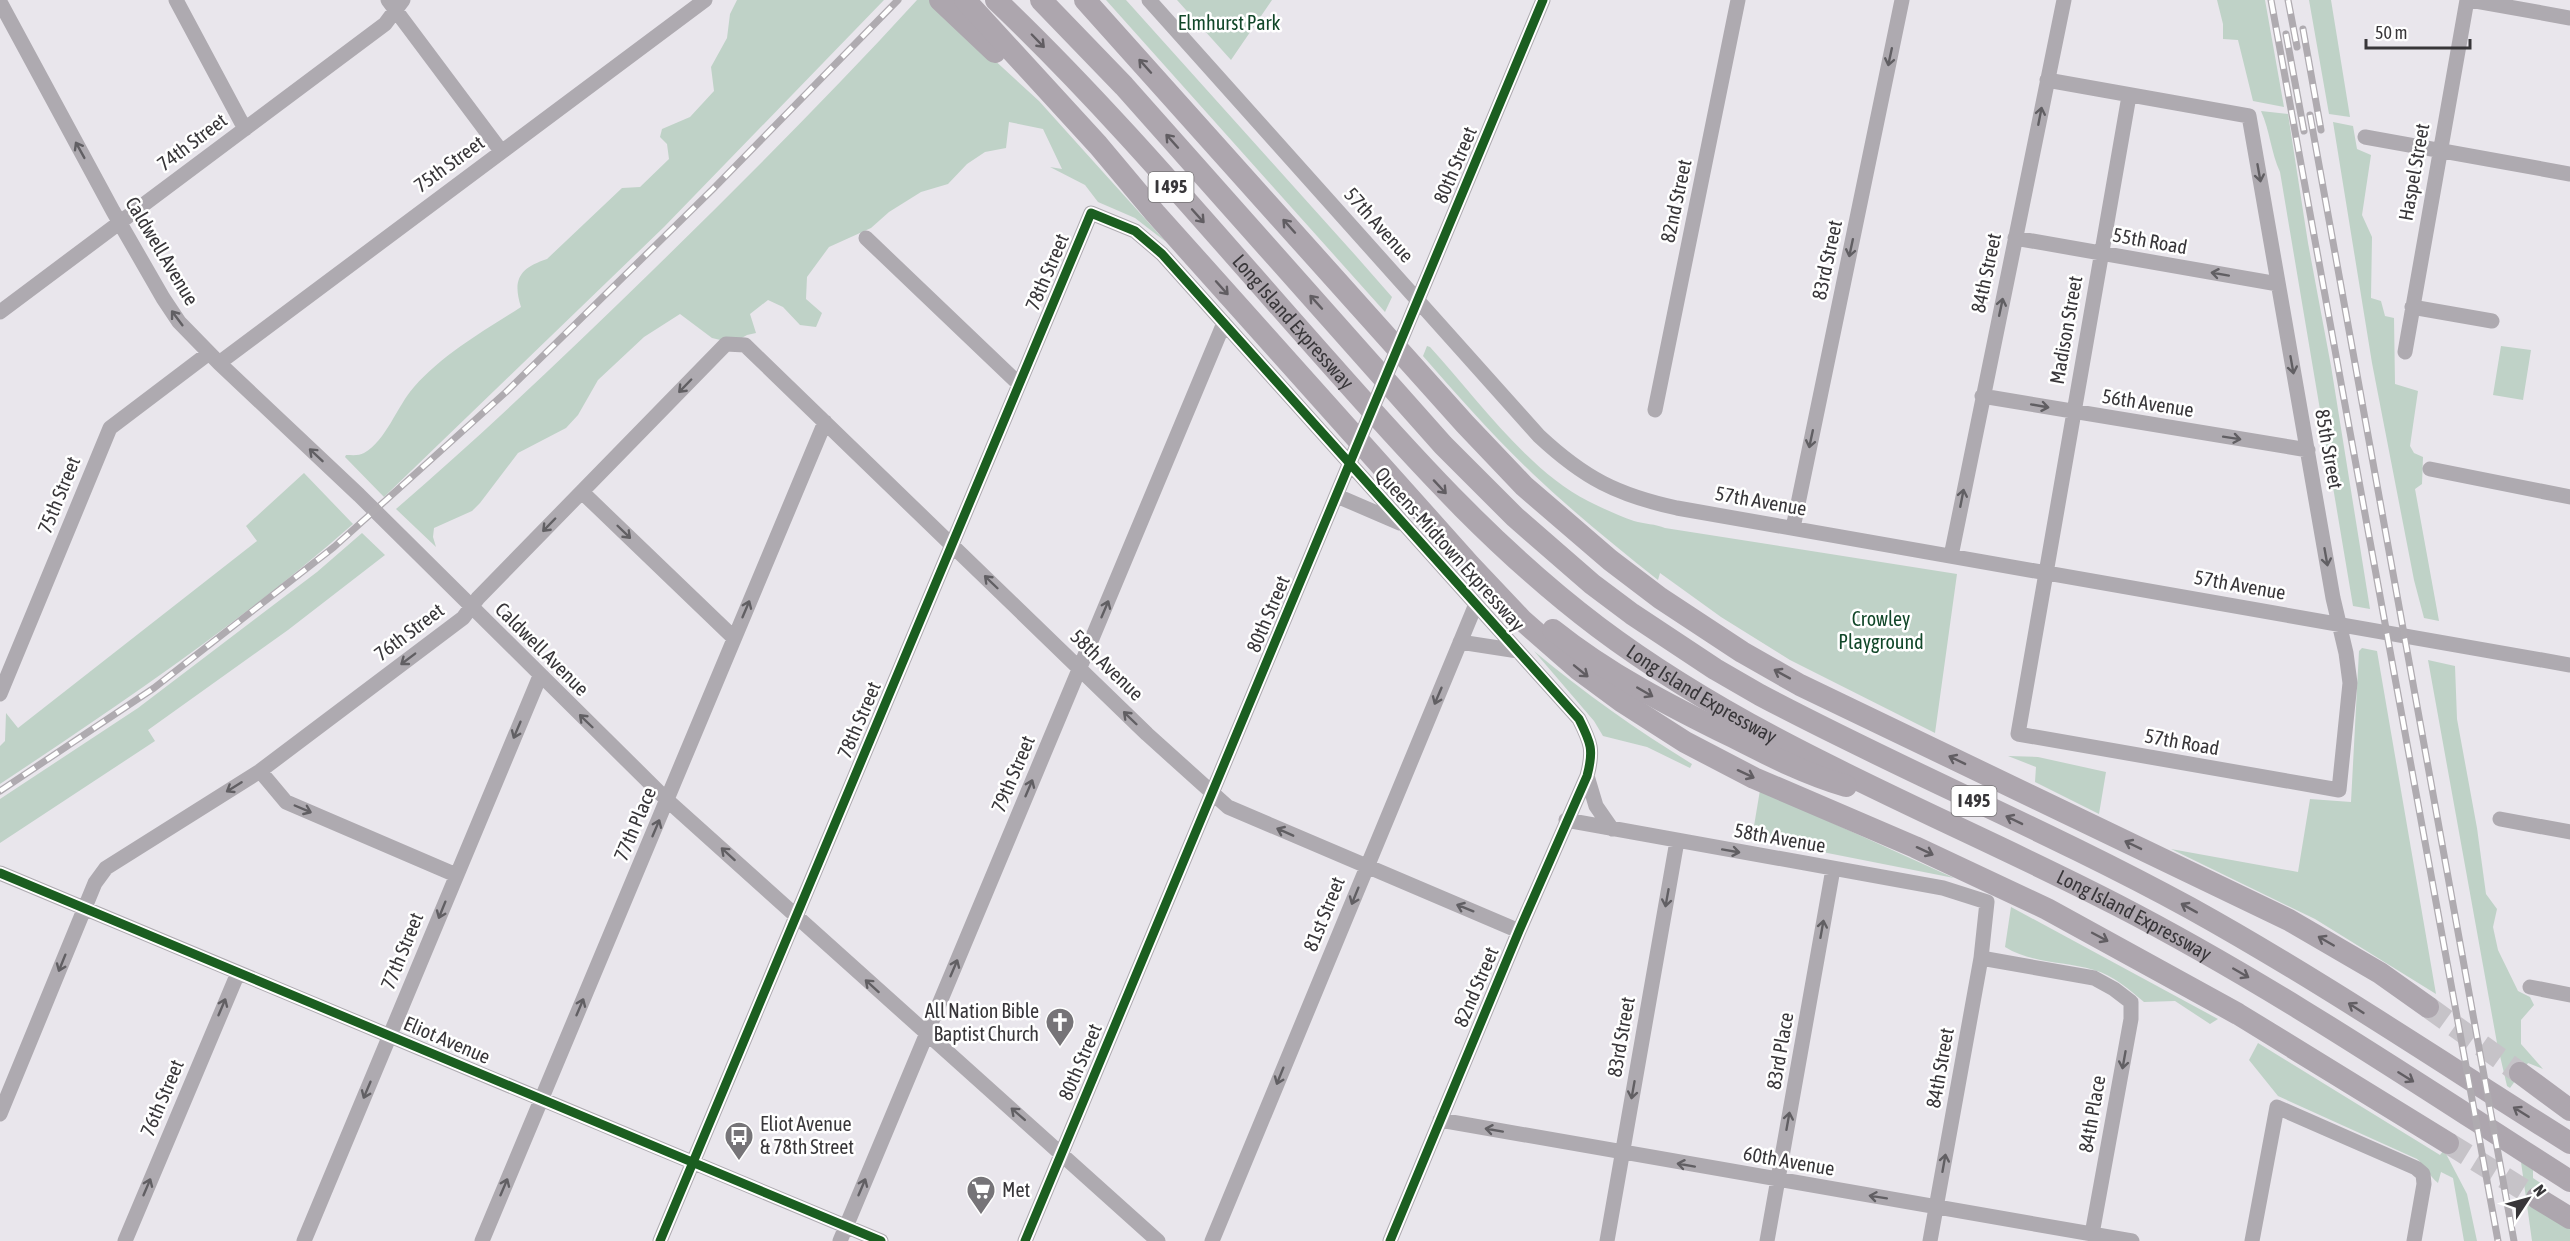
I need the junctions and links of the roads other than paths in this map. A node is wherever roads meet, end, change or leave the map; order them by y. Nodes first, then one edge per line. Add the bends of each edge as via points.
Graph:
1 (176, 0) edge
2 (705, 0) edge
3 (940, 0) edge
4 (996, 0) edge
5 (1041, 0) edge
6 (1085, 0) edge
7 (1149, 0) edge
8 (1543, 0) edge
9 (1738, 0) edge
10 (1902, 0) edge
11 (2064, 0) edge
12 (2468, 0) edge
13 (0, 2) edge
14 (396, 4) edge
15 (969, 12) edge
16 (2570, 18) edge
17 (2047, 80) junction
18 (2129, 96) junction
19 (245, 129) junction
20 (2365, 137) dead end
21 (501, 151) junction
22 (2439, 151) junction
23 (2570, 174) edge
24 (1091, 213) joint
25 (121, 223) junction
26 (866, 238) dead end
27 (2015, 238) junction
28 (2101, 254) junction
29 (2278, 284) junction
30 (1419, 300) junction
31 (4, 304) edge
32 (2412, 307) junction
33 (2493, 321) dead end
34 (1224, 323) junction
35 (726, 344) joint
36 (2405, 352) dead end
37 (214, 358) junction
38 (1019, 384) junction
39 (1982, 396) junction
40 (1655, 410) dead end
41 (2072, 412) junction
42 (825, 422) junction
43 (2308, 450) junction
44 (1350, 464) junction
45 (2430, 469) dead end
46 (582, 492) junction
47 (1337, 496) junction
48 (2570, 497) edge
49 (1404, 525) junction
50 (1793, 528) junction
51 (952, 545) junction
52 (1951, 556) junction
53 (2046, 572) junction
54 (1478, 573) junction
55 (1476, 604) junction
56 (471, 607) junction
57 (2339, 624) junction
58 (734, 638) junction
59 (1460, 642) junction
60 (1518, 651) junction
61 (2570, 665) edge
62 (1080, 669) junction
63 (540, 676) junction
64 (0, 694) edge
65 (1592, 747) joint
66 (260, 771) junction
67 (1587, 776) junction
68 (2339, 790) joint
69 (1212, 793) junction
70 (667, 801) junction
71 (1908, 804) junction
72 (2500, 819) dead end
73 (1566, 820) junction
74 (1612, 829) junction
75 (2570, 832) edge
76 (1677, 841) junction
77 (1366, 868) junction
78 (1833, 869) junction
79 (0, 873) edge
80 (456, 875) junction
81 (1986, 902) joint
82 (85, 909) junction
83 (797, 917) junction
84 (1519, 931) junction
85 (1981, 958) junction
86 (238, 973) junction
87 (2530, 987) dead end
88 (2570, 995) edge
89 (2428, 1007) tunnel mouth
90 (927, 1034) junction
91 (390, 1036) junction
92 (2520, 1073) tunnel mouth
93 (541, 1099) junction
94 (2570, 1110) edge
95 (0, 1114) edge
96 (1440, 1120) junction
97 (2448, 1143) tunnel mouth
98 (2570, 1143) edge
99 (1061, 1154) junction
100 (1622, 1154) junction
101 (693, 1163) junction
102 (1778, 1180) junction
103 (2570, 1180) edge
104 (2537, 1198) tunnel mouth
105 (1936, 1207) junction
106 (2570, 1218) edge
107 (843, 1234) edge
108 (2092, 1234) junction
109 (125, 1241) edge
110 (304, 1241) edge
111 (482, 1241) edge
112 (660, 1241) edge
113 (881, 1241) edge
114 (1025, 1241) edge
115 (1158, 1241) edge
116 (1212, 1241) edge
117 (1390, 1241) edge
118 (1607, 1241) edge
119 (1767, 1241) edge
120 (1930, 1241) edge
121 (2132, 1241) edge
122 (2253, 1241) edge
123 (2414, 1241) edge

1 - 19 street
2 - 21 street, 75th Street
3 - 15 highway
4 -> 71 highway, Long Island Expressway / I 495 via 1074,78 1444,491 1518,561 1564,600 1681,685 1771,737
98 -> 5 highway, Long Island Expressway / I 495 via 2199,913 1804,719 1707,664 1632,614 1553,551 1480,483 1124,86
89 -> 6 highway via 2380,973 2289,920 1800,684 1660,598 1565,523 1504,466
7 - 30 street, 57th Avenue
8 - 30 street, 80th Street
9 - 40 street, 82nd Street
10 -> 50 street, 83rd Street
11 - 17 street, 84th Street
12 - 16 street
12 - 22 street, Haspel Street
25 -> 13 street, Caldwell Avenue
14 - 19 street, 74th Street via 385,24
14 - 21 street
15 -> 54 highway
17 - 18 street
27 -> 17 street, 84th Street
18 - 28 street, Madison Street
18 -> 29 street, 85th Street via 2249,116
19 - 25 street, 74th Street
20 - 22 street
21 - 37 street, 75th Street
22 - 23 street
22 - 32 street, Haspel Street
24 - 34 street, Queens-Midtown Expressway via 1148,240
24 - 38 street, 78th Street
25 - 31 street, 74th Street
37 -> 25 street, Caldwell Avenue via 179,322
26 - 38 street
27 - 28 street, 55th Road
39 -> 27 street, 84th Street
29 -> 28 street, 55th Road
28 - 41 street, Madison Street
29 -> 43 street, 85th Street
30 - 44 street, 80th Street
30 - 50 street, 57th Avenue via 1539,436 1583,473 1645,501
32 - 33 street
32 - 36 street, Haspel Street
34 - 44 street, Queens-Midtown Expressway
62 -> 34 street, 79th Street
35 - 42 street, 58th Avenue via 745,345
35 -> 46 street, 76th Street
56 -> 37 street, Caldwell Avenue
37 - 64 street, 75th Street via 110,428
38 - 51 street, 78th Street
39 -> 41 street, 56th Avenue
52 -> 39 street, 84th Street
41 -> 43 street, 56th Avenue
41 - 53 street, Madison Street
42 - 51 street, 58th Avenue
58 -> 42 street, 77th Place
43 -> 57 street, 85th Street
44 - 47 street, 80th Street
44 - 49 street, Queens-Midtown Expressway
45 - 48 street
46 -> 56 street, 76th Street
46 -> 58 street
47 - 49 street
47 - 69 street, 80th Street
49 - 55 street, Queens-Midtown Expressway
50 - 52 street, 57th Avenue
62 -> 51 street, 58th Avenue
51 - 83 street, 78th Street
52 - 53 street, 57th Avenue
53 - 57 street, 57th Avenue
53 - 68 street, 57th Road via 2018,734
54 -> 71 highway via 1590,657 1679,711 1812,776
54 -> 97 highway via 1522,620 1579,670 1685,742 1746,775 1915,847 2067,920 2238,1014
55 - 59 street, 81st Street
55 - 60 street, Queens-Midtown Expressway
56 - 63 street, Caldwell Avenue
56 -> 66 street, 76th Street via 463,618
57 - 61 street, 57th Avenue
57 - 68 street, 85th Street via 2350,683
58 - 70 street, 77th Place
59 - 60 street
59 -> 77 street, 81st Street
60 - 65 street, Queens-Midtown Expressway via 1579,719
69 -> 62 street, 58th Avenue
90 -> 62 street, 79th Street
70 -> 63 street, Caldwell Avenue
63 -> 80 street, 77th Street
65 - 67 street, 82nd Street
66 -> 80 street via 286,802
66 -> 82 street, 76th Street via 106,868
67 - 73 street, 82nd Street
67 - 74 street via 1596,806
77 -> 69 street, 58th Avenue via 1228,807
69 - 99 street, 80th Street
83 -> 70 street, Caldwell Avenue
93 -> 70 street, 77th Place
71 -> 103 highway, Long Island Expressway / I 495 via 2096,894 2205,952
72 - 75 street
73 - 74 street, 58th Avenue
73 - 84 street, 82nd Street
74 - 76 street, 58th Avenue
76 -> 78 street, 58th Avenue
76 -> 100 street, 83rd Street
84 -> 77 street, 58th Avenue
77 -> 116 street, 81st Street
78 - 81 street, 58th Avenue via 1943,888
102 -> 78 street, 83rd Place
79 - 82 street, Eliot Avenue
80 -> 91 street, 77th Street
81 - 85 street, 84th Street
82 - 86 street, Eliot Avenue
82 -> 95 street, 76th Street
90 -> 83 street, Caldwell Avenue
83 - 101 street, 78th Street
84 - 96 street, 82nd Street
105 -> 85 street, 84th Street
85 -> 108 street, 84th Place via 2094,978 2131,1002
86 - 91 street, Eliot Avenue
109 -> 86 street, 76th Street
87 - 88 street
99 -> 90 street, Caldwell Avenue
107 -> 90 street, 79th Street
91 - 93 street, Eliot Avenue
91 -> 110 street, 77th Street
92 - 94 highway
93 - 101 street, Eliot Avenue
111 -> 93 street, 77th Place
100 -> 96 street, 60th Avenue
96 - 117 street, 82nd Street
99 - 114 street, 80th Street
99 - 115 street, Caldwell Avenue
102 -> 100 street, 60th Avenue
100 - 118 street, 83rd Street
101 - 107 street, Eliot Avenue
101 - 112 street, 78th Street
105 -> 102 street, 60th Avenue
102 - 119 street, 83rd Place
104 - 106 highway
105 - 108 street, 60th Avenue
105 - 120 street, 84th Street
107 - 113 street, Eliot Avenue
108 - 121 street, 60th Avenue
122 - 123 street via 2277,1107 2423,1174

